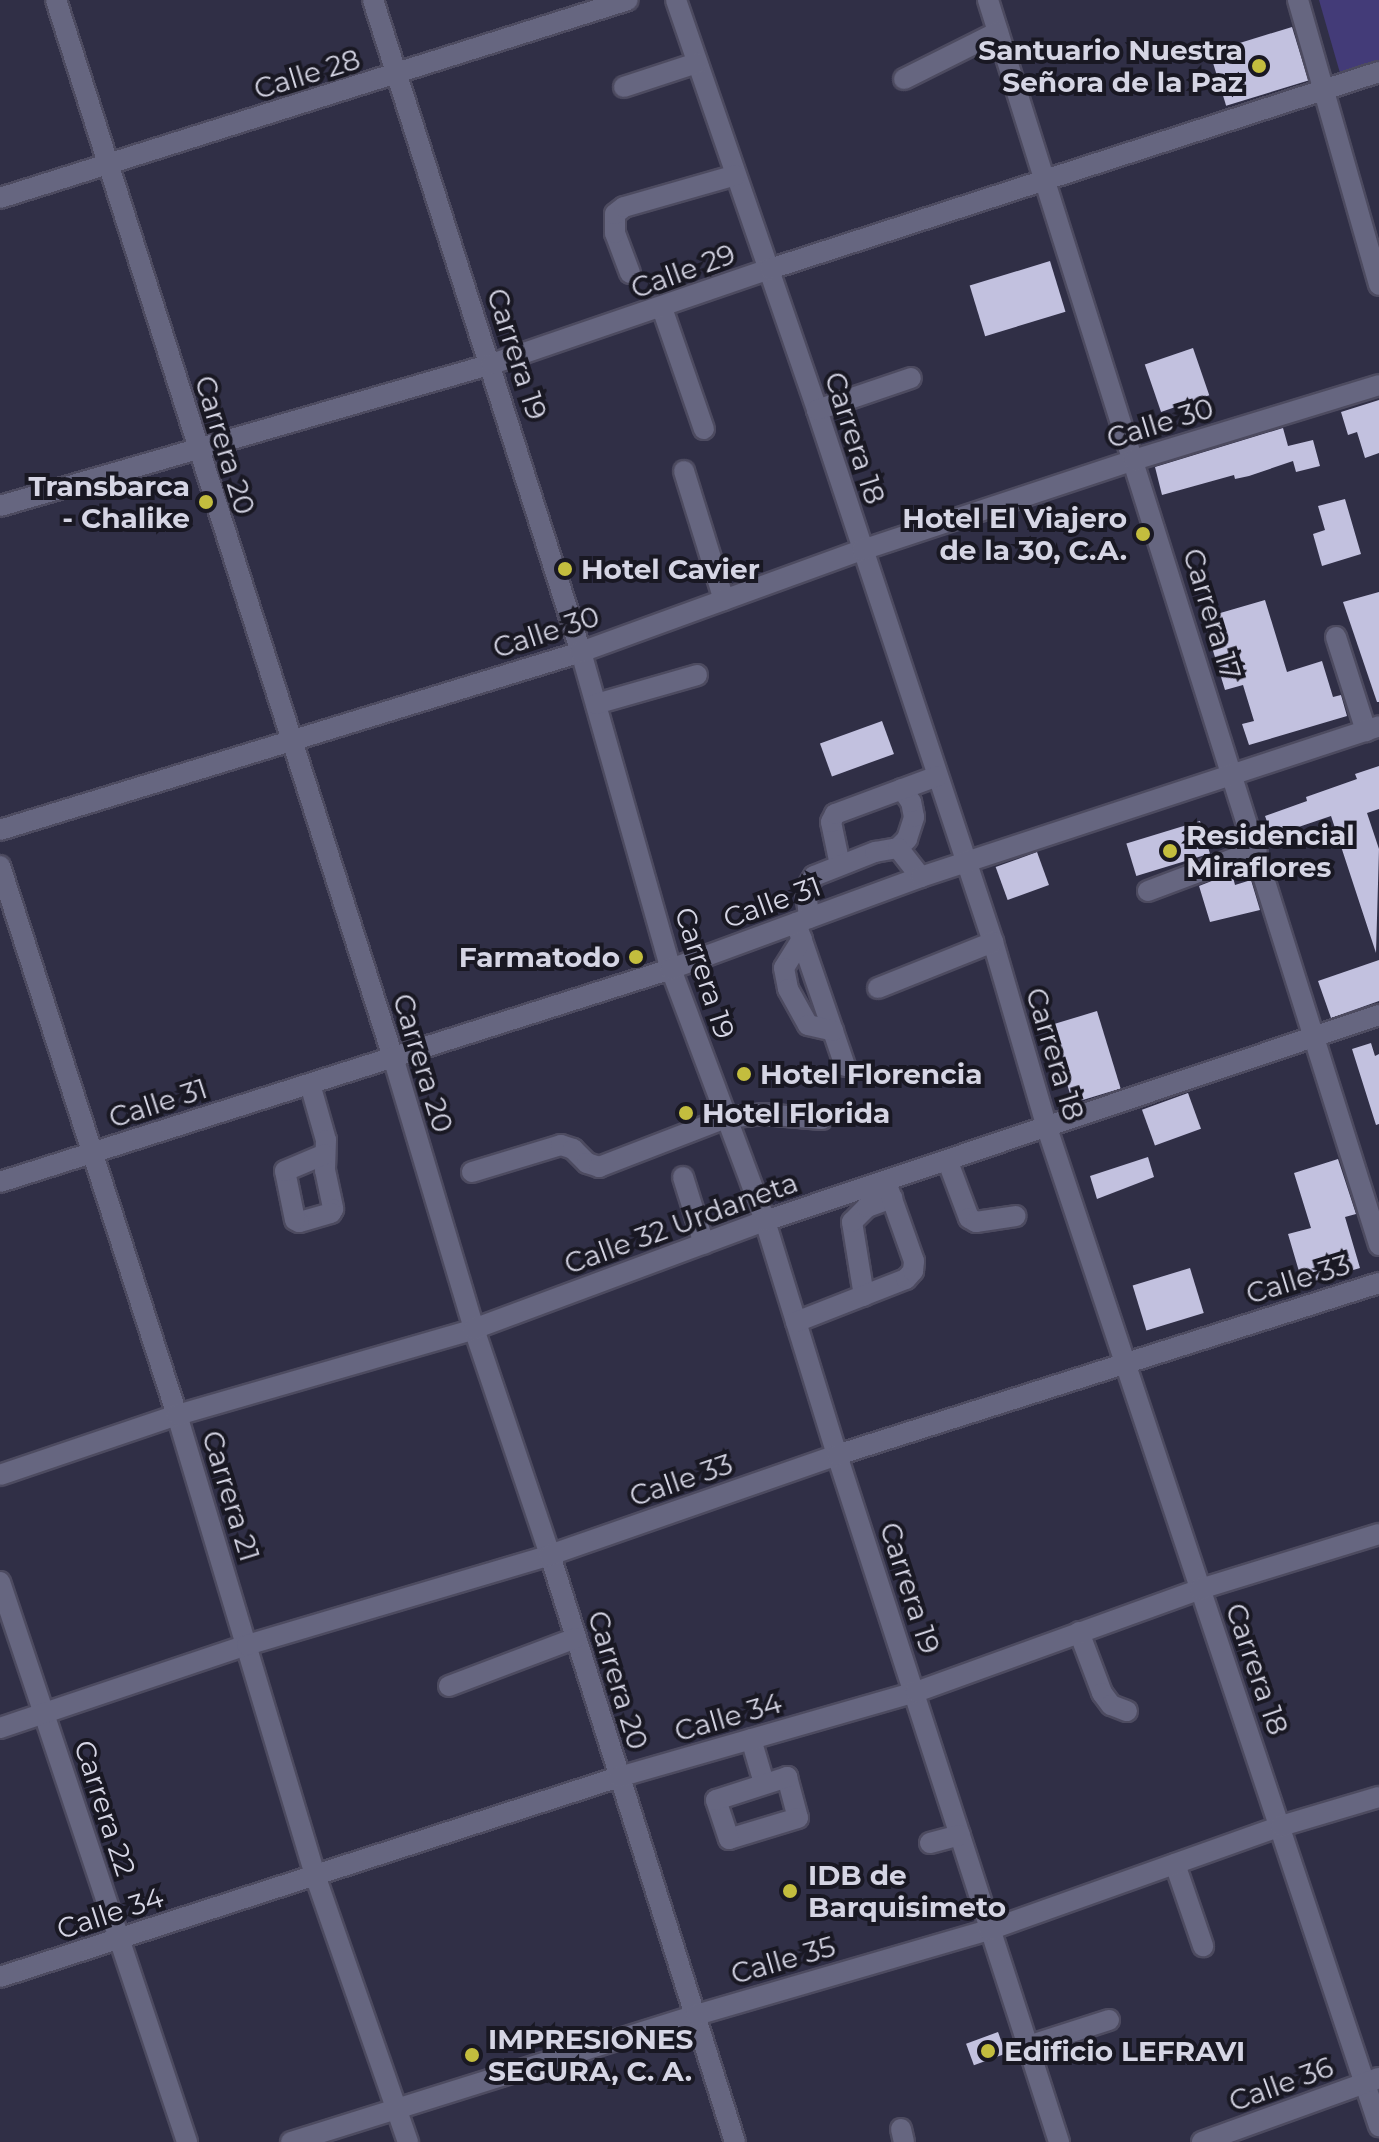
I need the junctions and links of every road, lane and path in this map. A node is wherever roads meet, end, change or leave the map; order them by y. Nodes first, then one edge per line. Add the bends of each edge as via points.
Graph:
1 (56, 0) edge
2 (373, 0) edge
3 (628, 0) edge
4 (676, 0) edge
5 (988, 0) edge
6 (1298, 0) edge
7 (998, 32) junction
8 (697, 63) junction
9 (1379, 72) edge
10 (397, 76) junction
11 (904, 79) dead end
12 (624, 87) dead end
13 (1323, 89) junction
14 (109, 163) junction
15 (736, 175) junction
16 (1046, 183) junction
17 (0, 198) edge
18 (770, 269) junction
19 (630, 273) dead end
20 (1379, 285) edge
21 (662, 308) junction
22 (492, 364) junction
23 (911, 378) dead end
24 (1379, 385) edge
25 (817, 410) junction
26 (704, 429) dead end
27 (196, 449) junction
28 (1134, 460) junction
29 (684, 471) dead end
30 (0, 506) edge
31 (862, 550) junction
32 (724, 600) junction
33 (1336, 637) dead end
34 (581, 652) junction
35 (697, 675) dead end
36 (596, 704) junction
37 (1372, 729) edge
38 (290, 740) junction
39 (1232, 773) junction
40 (937, 776) junction
41 (902, 789) junction
42 (0, 830) edge
43 (898, 848) junction
44 (1257, 850) junction
45 (965, 863) junction
46 (840, 865) junction
47 (0, 866) edge
48 (921, 877) junction
49 (1148, 891) dead end
50 (802, 927) junction
51 (993, 942) junction
52 (671, 969) junction
53 (878, 988) dead end
54 (1379, 1015) edge
55 (833, 1031) junction
56 (1314, 1037) junction
57 (393, 1057) junction
58 (845, 1066) dead end
59 (310, 1084) junction
60 (726, 1118) junction
61 (822, 1119) dead end
62 (1047, 1128) junction
63 (94, 1153) junction
64 (325, 1154) dead end
65 (948, 1162) junction
66 (472, 1172) dead end
67 (683, 1177) dead end
68 (0, 1182) edge
69 (889, 1190) junction
70 (1016, 1216) dead end
71 (765, 1221) junction
72 (704, 1244) junction
73 (1379, 1245) edge
74 (1379, 1283) edge
75 (864, 1296) junction
76 (796, 1322) junction
77 (474, 1329) junction
78 (1128, 1362) junction
79 (177, 1415) junction
80 (837, 1455) junction
81 (0, 1475) edge
82 (1379, 1534) edge
83 (550, 1555) junction
84 (0, 1582) edge
85 (1200, 1589) junction
86 (1079, 1632) junction
87 (576, 1638) junction
88 (247, 1645) junction
89 (449, 1686) dead end
90 (916, 1692) junction
91 (1127, 1711) dead end
92 (45, 1713) junction
93 (0, 1728) edge
94 (751, 1739) junction
95 (619, 1777) junction
96 (764, 1783) dead end
97 (1379, 1797) edge
98 (1281, 1826) junction
99 (960, 1835) junction
100 (930, 1843) dead end
101 (1175, 1864) junction
102 (316, 1878) junction
103 (989, 1930) junction
104 (118, 1940) junction
105 (1203, 1946) dead end
106 (0, 1977) edge
107 (696, 2015) junction
108 (1109, 2020) dead end
109 (1028, 2046) junction
110 (1372, 2080) edge
111 (396, 2108) junction
112 (1379, 2126) edge
113 (1243, 2135) edge
114 (187, 2142) edge
115 (291, 2142) edge
116 (408, 2142) edge
117 (735, 2142) edge
118 (1059, 2142) edge
119 (1202, 2142) edge

1 - 14 street, Carrera 20
2 - 10 street, Carrera 19
3 - 10 street, Calle 28
4 - 8 street, Carrera 18
5 - 7 street, Carrera 17
6 - 13 street
7 - 11 street
7 - 16 street, Carrera 17
8 - 12 street
8 - 15 street, Carrera 18
9 - 13 street, Calle 29
10 - 14 street, Calle 28
10 - 22 street, Carrera 19
13 - 16 street, Calle 29
13 - 20 street
14 - 17 street, Calle 28
14 - 27 street, Carrera 20
15 - 18 street, Carrera 18
15 - 19 street via 615,214 615,233
16 - 18 street, Calle 29
16 - 28 street, Carrera 17
18 - 21 street, Calle 29
18 - 25 street, Carrera 18
21 - 22 street, Calle 29
21 - 26 street
22 - 27 street, Calle 29
22 - 34 street, Carrera 19
23 - 25 street
24 - 28 street, Calle 30
25 - 31 street, Carrera 18
27 - 30 street, Calle 29
27 - 38 street, Carrera 20
28 - 31 street, Calle 30
28 - 39 street, Carrera 17
29 - 32 street
31 - 32 street, Calle 30
31 - 40 street, Carrera 18
32 - 34 street, Calle 30
33 - 37 street
34 - 36 street, Carrera 19
34 - 38 street, Calle 30
35 - 36 street
36 - 52 street, Carrera 19
37 - 39 street, Calle 31
38 - 42 street, Calle 30
38 - 57 street, Carrera 20
39 - 44 street, Carrera 17
39 - 45 street, Calle 31
40 - 41 street
40 - 45 street, Carrera 18
41 - 43 street via 914,817
41 - 46 street via 835,814 831,822
43 - 46 street
43 - 48 street
44 - 49 street
44 - 56 street, Carrera 17
45 - 48 street, Calle 31
45 - 51 street, Carrera 18
46 - 50 street via 814,876 806,889
47 - 63 street, Carrera 21
48 - 50 street, Calle 31
50 - 52 street, Calle 31
50 - 55 street
50 - 55 street via 784,968 788,989 808,1025
51 - 53 street
51 - 62 street, Carrera 18
52 - 57 street, Calle 31
52 - 60 street, Carrera 19
54 - 56 street, Calle 32 Urdaneta
55 - 58 street
56 - 62 street, Calle 32 Urdaneta
56 - 73 street, Carrera 17
57 - 59 street, Calle 31
57 - 77 street, Carrera 20
59 - 63 street, Calle 31
59 - 64 street
60 - 61 street via 762,1114
60 - 66 street via 599,1167 561,1145
60 - 71 street, Carrera 19
62 - 65 street, Calle 32 Urdaneta
62 - 78 street, Carrera 18
63 - 68 street, Calle 31
63 - 79 street, Carrera 21
65 - 69 street, Calle 32 Urdaneta
65 - 70 street via 969,1218 976,1222
67 - 72 street
69 - 71 street, Calle 32 Urdaneta
69 - 75 street via 852,1222
69 - 75 street via 913,1271
71 - 72 street, Calle 32 Urdaneta
71 - 76 street, Carrera 19
72 - 77 street, Calle 32 Urdaneta
74 - 78 street, Calle 33
75 - 76 street
76 - 80 street, Carrera 19
77 - 79 street, Calle 32 Urdaneta
77 - 83 street, Carrera 20
78 - 80 street, Calle 33
78 - 85 street, Carrera 18
79 - 81 street, Calle 32 Urdaneta
79 - 88 street, Carrera 21
80 - 83 street, Calle 33
80 - 90 street, Carrera 19
82 - 85 street, Calle 34
83 - 87 street, Carrera 20
83 - 88 street, Calle 33
84 - 92 street, Carrera 22
85 - 86 street, Calle 34
85 - 98 street, Carrera 18
86 - 90 street, Calle 34
86 - 91 street via 1102,1693 1111,1705
87 - 89 street
87 - 95 street, Carrera 20
88 - 92 street, Calle 33
88 - 102 street, Carrera 21
90 - 94 street, Calle 34
90 - 99 street, Carrera 19
92 - 93 street, Calle 33
92 - 104 street, Carrera 22
94 - 95 street, Calle 34
94 - 96 street
95 - 102 street, Calle 34
95 - 107 street, Carrera 20
97 - 98 street, Calle 35
98 - 101 street, Calle 35
98 - 110 street, Carrera 18
99 - 100 street
99 - 103 street, Carrera 19
101 - 103 street, Calle 35
101 - 105 street
102 - 104 street, Calle 34
102 - 111 street, Carrera 21
103 - 107 street, Calle 35 via 886,1950
103 - 109 street, Carrera 19
104 - 106 street, Calle 34
104 - 114 street, Carrera 22
107 - 111 street, Calle 35
107 - 117 street, Carrera 20
108 - 109 street
109 - 118 street, Carrera 19
110 - 112 street, Carrera 18
110 - 113 street, Calle 36
111 - 115 street, Calle 35
111 - 116 street, Carrera 21
113 - 119 street, Calle 36

